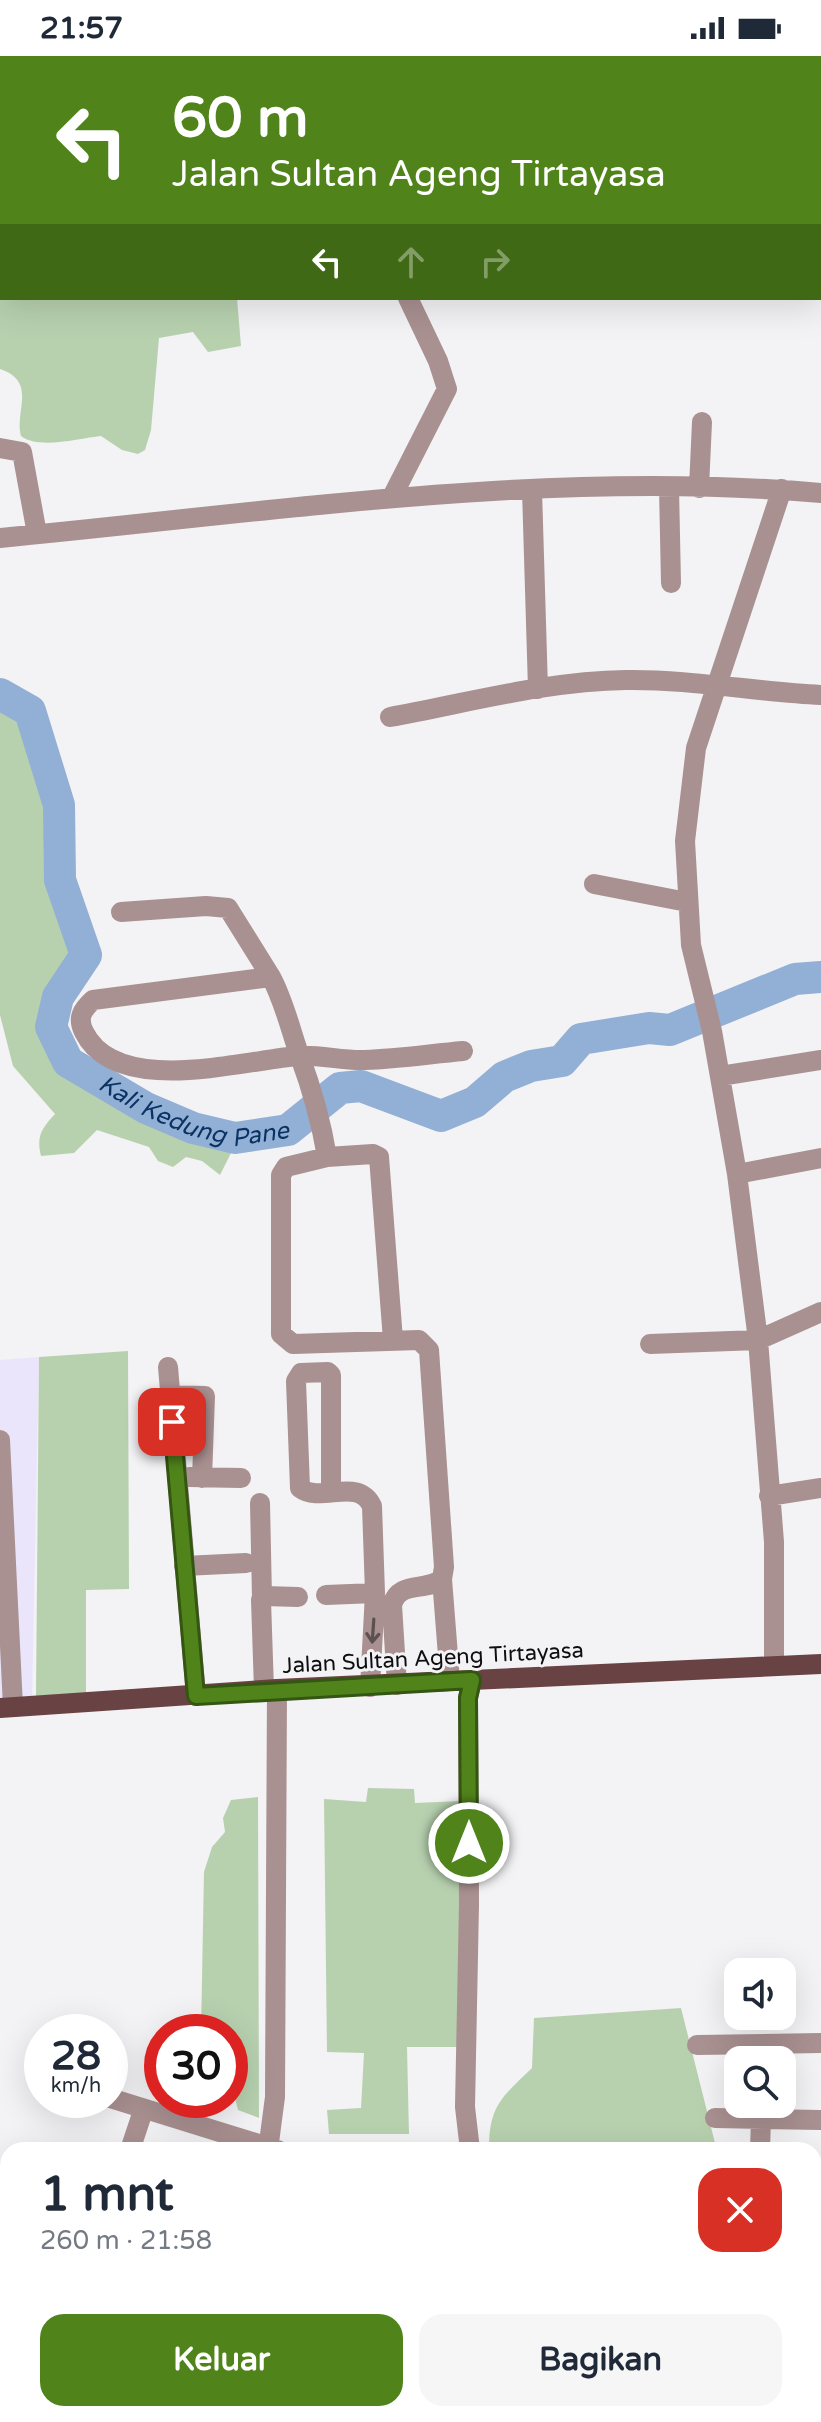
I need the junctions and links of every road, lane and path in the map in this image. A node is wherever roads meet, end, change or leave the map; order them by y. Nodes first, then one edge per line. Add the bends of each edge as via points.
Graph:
1 (409, 300) edge
2 (702, 422) dead end
3 (0, 448) edge
4 (669, 488) junction
5 (699, 488) junction
6 (782, 489) junction
7 (532, 490) junction
8 (821, 493) edge
9 (392, 497) junction
10 (37, 534) junction
11 (0, 538) edge
12 (671, 583) dead end
13 (714, 686) junction
14 (538, 689) junction
15 (821, 695) edge
16 (390, 717) dead end
17 (594, 884) dead end
18 (687, 902) junction
19 (121, 912) dead end
20 (271, 977) junction
21 (463, 1051) dead end
22 (300, 1055) junction
23 (821, 1060) edge
24 (720, 1076) junction
25 (326, 1151) junction
26 (821, 1158) edge
27 (737, 1174) junction
28 (821, 1312) edge
29 (393, 1340) junction
30 (758, 1340) junction
31 (650, 1344) dead end
32 (168, 1367) dead end
33 (170, 1395) junction
34 (0, 1440) edge
35 (177, 1477) junction
36 (202, 1478) junction
37 (241, 1478) dead end
38 (821, 1488) edge
39 (331, 1492) junction
40 (769, 1496) junction
41 (260, 1503) dead end
42 (3, 1548) edge
43 (246, 1563) dead end
44 (184, 1566) junction
45 (442, 1579) junction
46 (375, 1593) junction
47 (326, 1595) dead end
48 (298, 1597) dead end
49 (262, 1598) junction
50 (821, 1664) edge
51 (774, 1665) junction
52 (450, 1681) junction
53 (397, 1685) junction
54 (370, 1687) junction
55 (470, 1689) junction
56 (273, 1695) junction
57 (196, 1696) junction
58 (6, 1707) edge
59 (821, 2043) edge
60 (697, 2045) dead end
61 (128, 2105) edge
62 (143, 2111) junction
63 (715, 2118) dead end
64 (724, 2118) edge
65 (761, 2118) joint
66 (821, 2120) edge
67 (133, 2142) edge
68 (248, 2142) edge
69 (272, 2142) edge
70 (469, 2142) edge
71 (760, 2142) edge
72 (472, 2422) edge
73 (487, 2422) edge

1 - 9 street via 447,389
2 - 5 street
3 - 10 street via 22,452
4 - 5 street
4 - 7 street
4 - 12 street
5 - 6 street
6 - 8 street
6 - 13 street
7 - 9 street
7 - 14 street
9 - 10 street
10 - 11 street
13 - 14 street via 626,680
13 - 15 street
13 - 18 street via 693,764 685,841
14 - 16 street
17 - 18 street
18 - 24 street via 691,945
19 - 20 street via 228,908
20 - 22 street
20 - 22 street via 93,1000 80,1017 82,1028 93,1048 113,1060 165,1070 190,1072
21 - 22 street via 362,1061
22 - 25 street via 312,1083
23 - 24 street
24 - 27 street
25 - 29 street via 373,1154 382,1165
25 - 29 street via 286,1167 281,1175 281,1334 293,1344
26 - 27 street
27 - 30 street
28 - 30 street
29 - 45 street via 419,1340 429,1350
30 - 31 street
30 - 40 street
32 - 33 street
33 - 35 street
33 - 36 street via 205,1396
34 - 42 street
35 - 36 street
35 - 44 street
36 - 37 street
38 - 40 street
39 - 39 street via 331,1375 301,1373 296,1381 300,1488 307,1493
39 - 46 street via 356,1491 372,1506
40 - 51 street
41 - 49 street
42 - 58 street
43 - 44 street
44 - 57 street
45 - 52 street
45 - 53 street via 395,1596
46 - 47 street
46 -> 54 street
48 - 49 street
49 - 56 street
50 - 51 main road, Jalan Sultan Ageng Tirtayasa
51 - 55 main road, Jalan Sultan Ageng Tirtayasa
52 - 53 main road, Jalan Sultan Ageng Tirtayasa
52 - 55 main road, Jalan Sultan Ageng Tirtayasa
53 - 54 main road, Jalan Sultan Ageng Tirtayasa
54 - 56 main road, Jalan Sultan Ageng Tirtayasa
55 - 70 street via 465,2107
56 - 57 main road, Jalan Sultan Ageng Tirtayasa
56 - 69 street via 277,1727
57 - 58 main road, Jalan Sultan Ageng Tirtayasa
59 - 60 street
61 - 62 street
62 - 67 street
62 - 68 street
63 - 64 street
65 - 66 street
65 - 71 street
72 - 73 street

